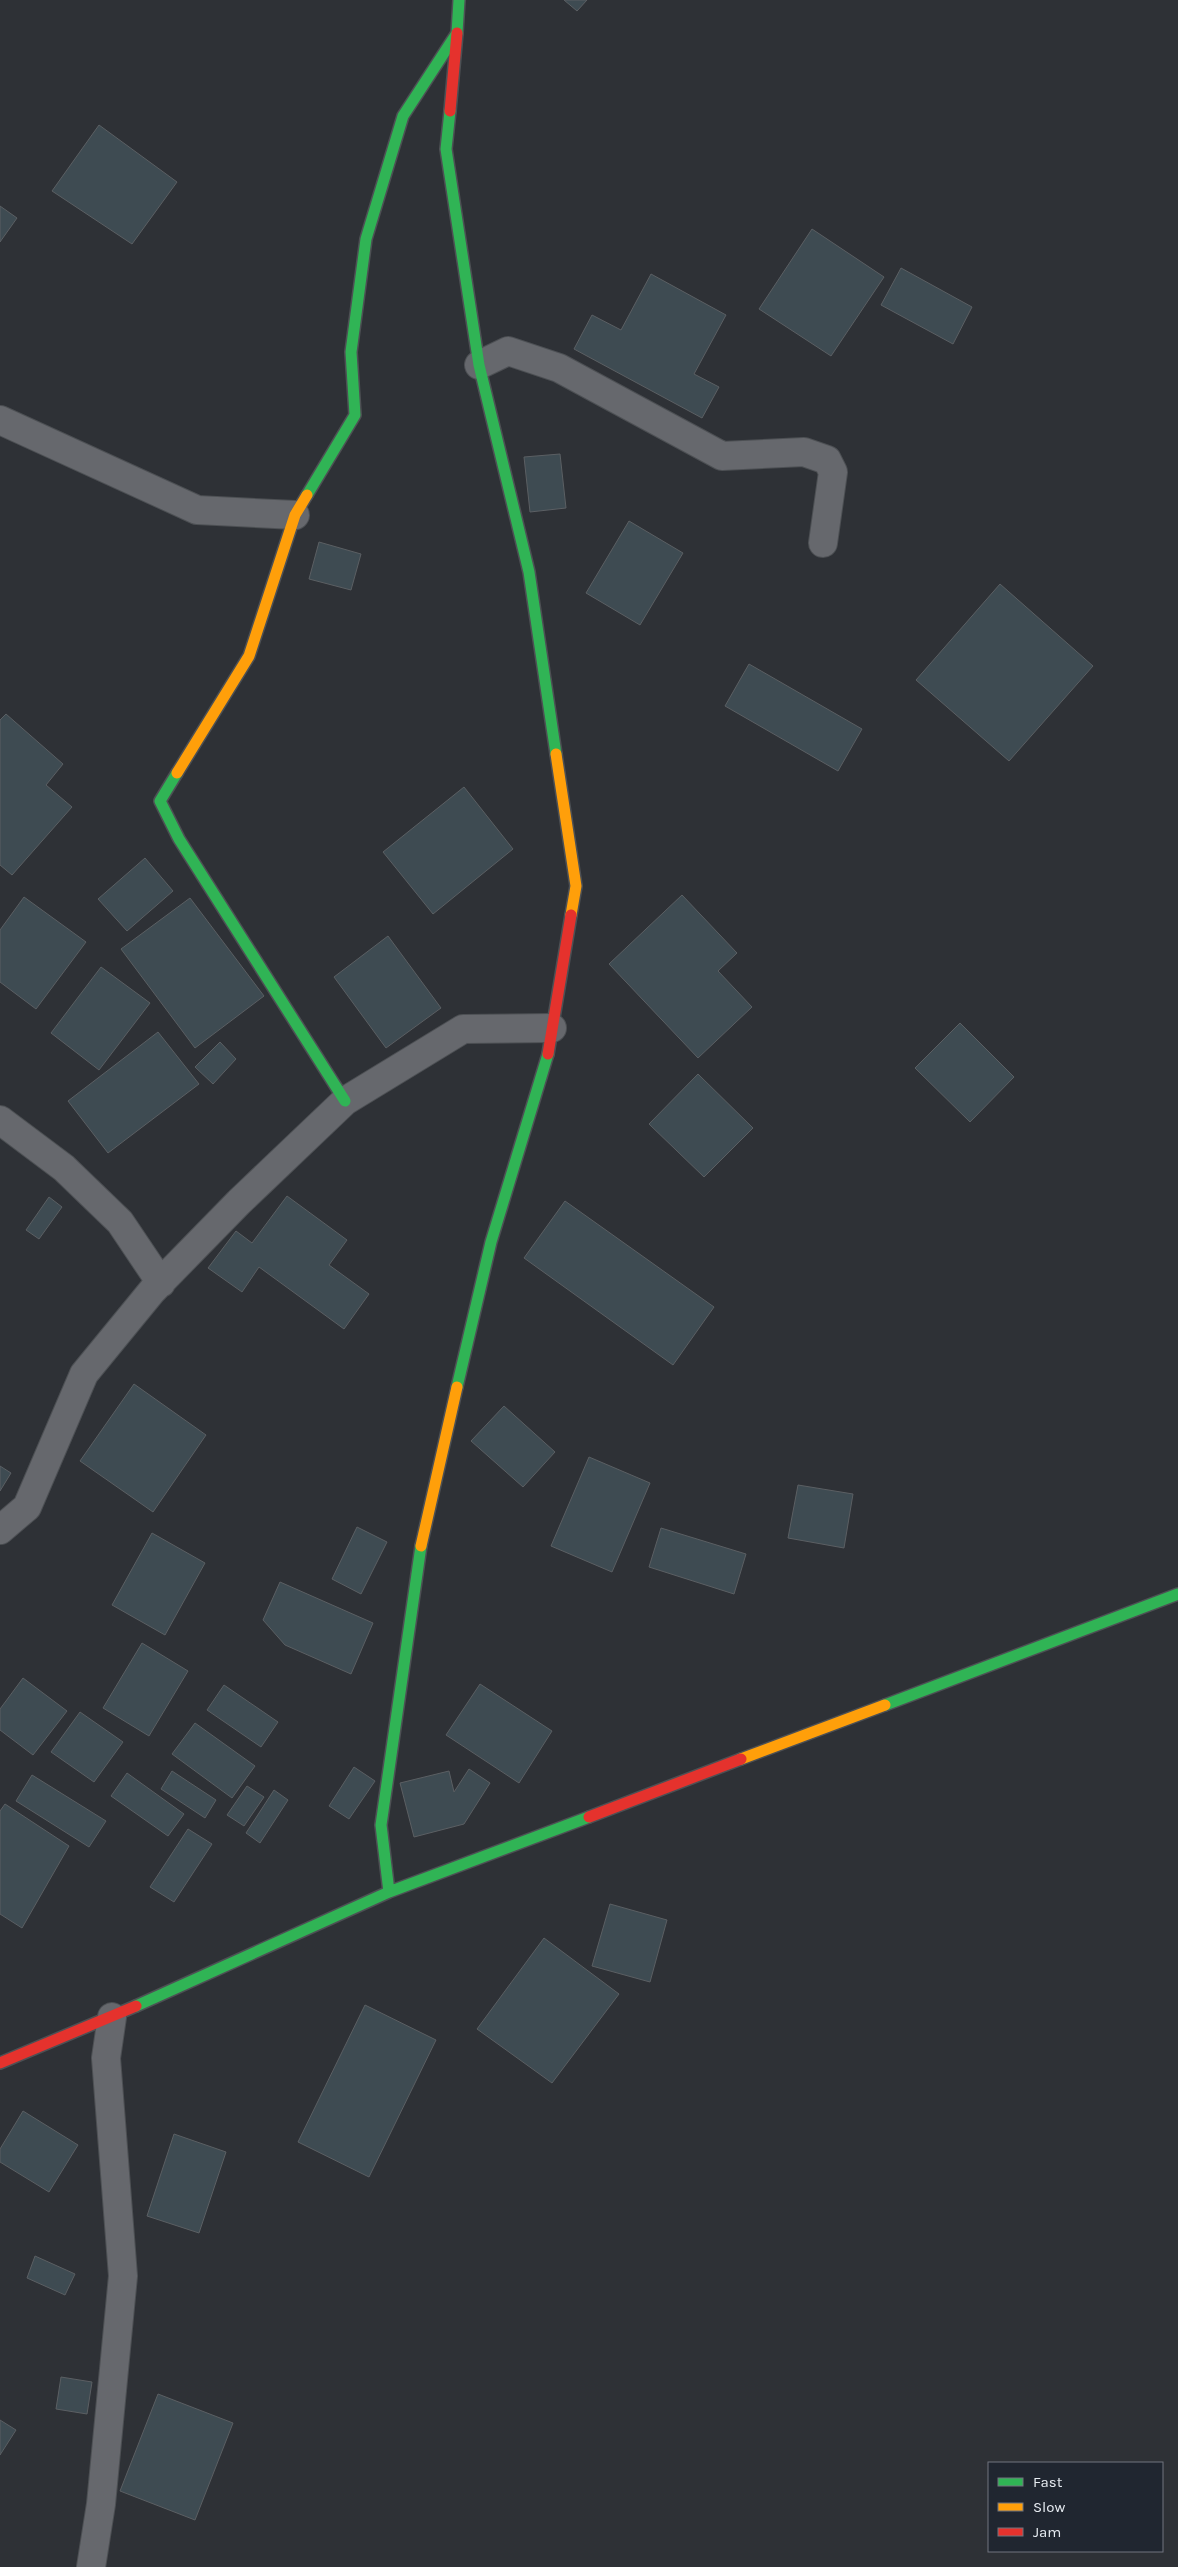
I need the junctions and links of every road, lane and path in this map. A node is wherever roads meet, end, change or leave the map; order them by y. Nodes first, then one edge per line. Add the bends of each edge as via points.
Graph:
1 (459, 0) edge
2 (457, 34) junction
3 (478, 365) junction
4 (0, 420) edge
5 (294, 515) junction
6 (823, 543) dead end
7 (552, 1028) junction
8 (344, 1101) junction
9 (0, 1120) edge
10 (161, 1283) junction
11 (0, 1530) edge
12 (1178, 1594) edge
13 (389, 1892) junction
14 (112, 2017) junction
15 (0, 2063) edge
16 (91, 2567) edge

1 - 2 street
2 - 3 street via 446,149
2 - 5 street via 403,116 366,239 351,352 355,415
3 - 6 street via 508,351 559,368 722,456 804,452 827,460 833,472
3 - 7 street via 529,572 576,886
4 - 5 street via 197,510
5 - 8 street via 249,656 160,801 180,839
7 - 8 street via 462,1029
7 - 13 street via 547,1058 491,1242 416,1566 381,1825
8 - 10 street
9 - 10 street via 64,1168 120,1222
10 - 11 street via 84,1374 27,1507
12 - 13 street
13 - 14 street
14 - 15 street
14 - 16 street via 106,2058 123,2276 101,2504

